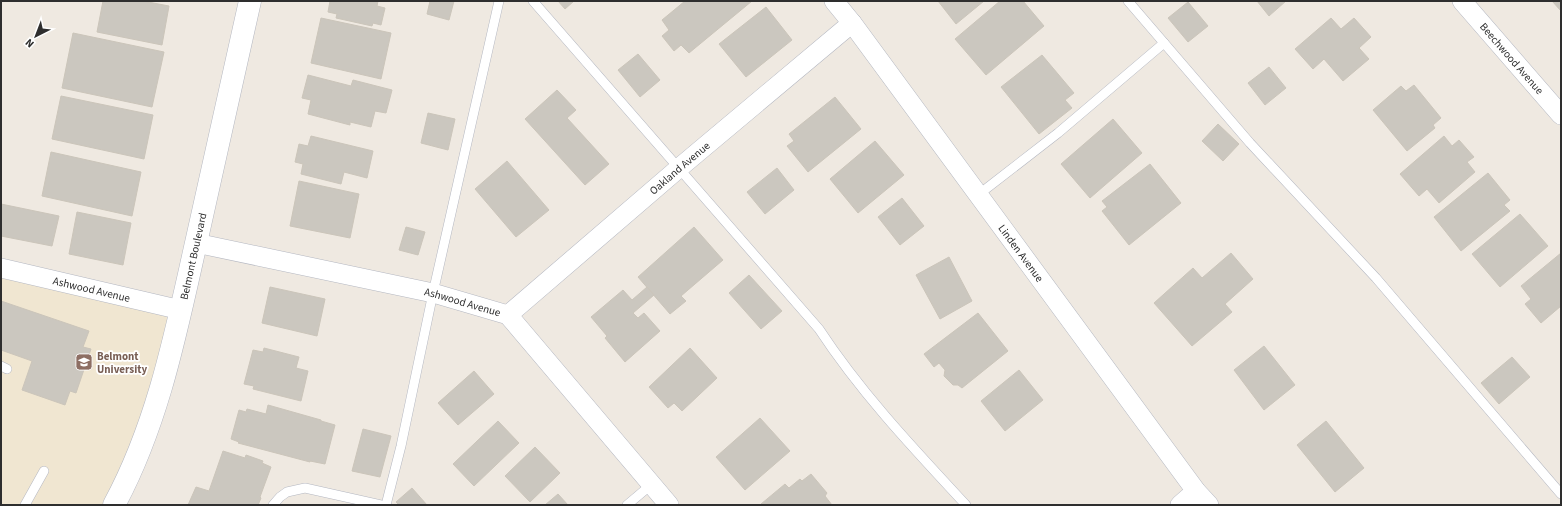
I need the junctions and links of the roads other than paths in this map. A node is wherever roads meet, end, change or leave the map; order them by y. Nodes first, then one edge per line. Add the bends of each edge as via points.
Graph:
1 (250, 1) edge
2 (498, 1) edge
3 (534, 1) edge
4 (834, 1) edge
5 (1128, 1) edge
6 (1462, 1) edge
7 (852, 23) junction
8 (1164, 43) junction
9 (1561, 115) edge
10 (679, 168) junction
11 (978, 195) junction
12 (196, 243) junction
13 (1, 268) edge
14 (433, 293) junction
15 (182, 310) junction
16 (508, 315) junction
17 (44, 471) dead end
18 (652, 484) junction
19 (1196, 491) junction
20 (1561, 494) edge
21 (24, 505) edge
22 (114, 505) edge
23 (273, 505) edge
24 (381, 505) edge
25 (386, 505) edge
26 (627, 505) edge
27 (669, 505) edge
28 (966, 505) edge
29 (1180, 505) edge
30 (1209, 505) edge

1 - 12 street, Belmont Boulevard
2 - 14 lane
3 - 10 lane
4 - 7 street, Linden Avenue
5 - 8 lane
6 - 9 street, Beechwood Avenue
7 - 10 street, Oakland Avenue
7 - 11 street, Linden Avenue
8 - 11 lane via 1058,133
8 - 20 lane via 1250,143 1376,278
10 - 16 street, Oakland Avenue
10 - 28 lane via 819,329 840,360 902,435
11 - 19 street, Linden Avenue
12 - 14 street, Ashwood Avenue
12 - 15 street, Belmont Boulevard
13 - 15 street, Ashwood Avenue
14 - 16 street, Ashwood Avenue
14 - 25 lane
15 - 22 street, Belmont Boulevard via 154,414 126,485
16 - 18 street, Ashwood Avenue
17 - 21 lane
18 - 26 lane
18 - 27 street, Ashwood Avenue
19 - 29 street
19 - 30 street, Linden Avenue
23 - 24 lane via 287,492 305,488

